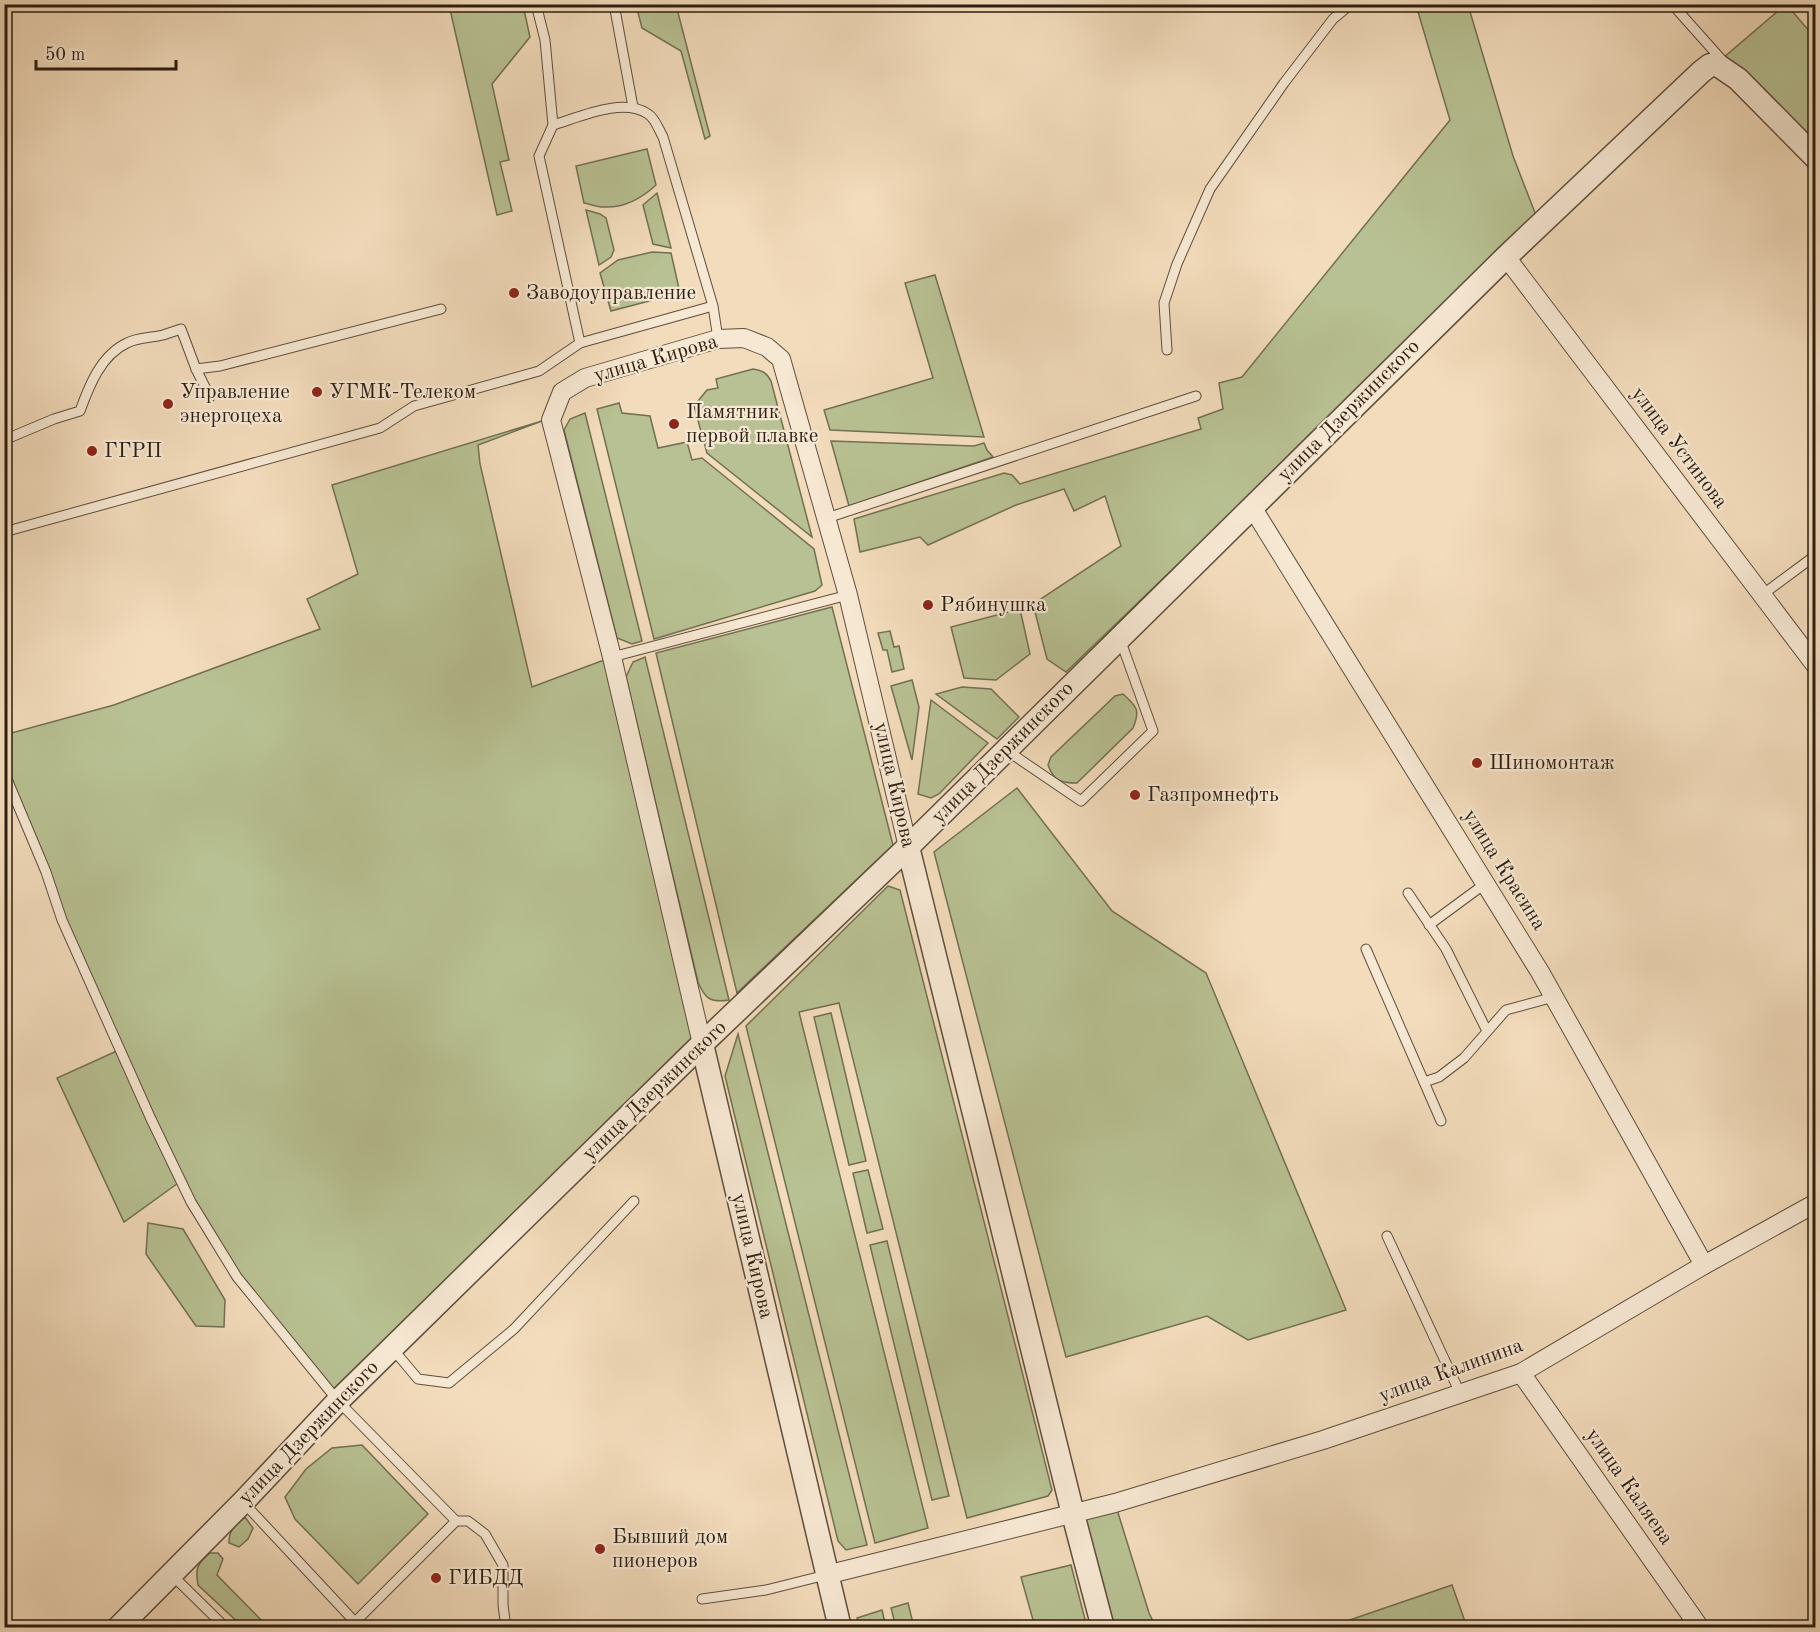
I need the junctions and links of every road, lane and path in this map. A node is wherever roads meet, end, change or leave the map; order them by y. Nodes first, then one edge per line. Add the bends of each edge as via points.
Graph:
1 (536, 4) edge
2 (614, 4) edge
3 (1351, 4) edge
4 (1672, 4) edge
5 (1716, 64) junction
6 (633, 106) junction
7 (554, 125) junction
8 (1815, 158) edge
9 (1506, 257) junction
10 (713, 306) junction
11 (441, 309) dead end
12 (718, 339) junction
13 (580, 343) junction
14 (1167, 350) dead end
15 (196, 369) junction
16 (1196, 396) dead end
17 (210, 397) dead end
18 (4, 440) edge
19 (1252, 507) junction
20 (827, 518) junction
21 (4, 532) edge
22 (1815, 555) edge
23 (1762, 594) junction
24 (848, 595) junction
25 (1119, 637) junction
26 (612, 657) junction
27 (1815, 666) edge
28 (1006, 750) junction
29 (4, 772) edge
30 (908, 847) junction
31 (1486, 883) junction
32 (1408, 893) dead end
33 (1430, 925) junction
34 (1366, 949) dead end
35 (1554, 997) junction
36 (1487, 1031) junction
37 (702, 1044) junction
38 (1424, 1082) junction
39 (1441, 1121) dead end
40 (634, 1201) dead end
41 (1815, 1203) edge
42 (1387, 1236) dead end
43 (1704, 1265) junction
44 (392, 1348) junction
45 (1521, 1373) junction
46 (1460, 1393) junction
47 (338, 1401) junction
48 (243, 1502) junction
49 (1073, 1514) junction
50 (456, 1521) junction
51 (172, 1574) junction
52 (826, 1575) junction
53 (702, 1599) dead end
54 (355, 1623) junction
55 (118, 1628) edge
56 (226, 1628) edge
57 (342, 1628) edge
58 (506, 1628) edge
59 (840, 1628) edge
60 (1103, 1628) edge
61 (1700, 1628) edge

1 - 7 lane via 545,40
2 - 6 lane
3 - 14 lane via 1333,19 1284,83 1210,189 1176,264 1164,303
4 - 5 lane via 1721,59
5 - 8 street via 1738,79
5 - 9 street, улица Дзержинского via 1701,72
6 - 7 lane via 608,108
6 - 10 lane via 650,114 663,137
7 - 13 lane via 539,156
9 - 19 street, улица Дзержинского
9 - 23 street, улица Устинова
10 - 12 lane
10 - 13 lane
11 - 15 lane
12 - 20 street, улица Кирова via 744,338 767,347 781,358
12 - 26 street, улица Кирова via 585,378 562,392 551,420
13 - 21 lane via 539,371 414,406 380,428
15 - 17 lane
15 - 18 lane via 181,329 127,343 112,353 89,387 80,411
16 - 20 lane
19 - 25 street, улица Дзержинского
19 - 31 street, улица Красина
20 - 24 street, улица Кирова
22 - 23 lane
23 - 27 street, улица Устинова
24 - 26 lane
24 - 30 street, улица Кирова
25 - 28 street, улица Дзержинского
25 - 28 lane via 1153,731 1081,801
26 - 37 street, улица Кирова
28 - 30 street, улица Дзержинского
29 - 47 lane via 62,920 191,1202 237,1277
30 - 37 street, улица Дзержинского
30 - 49 street, улица Кирова
31 - 33 lane
31 - 35 street, улица Красина
32 - 33 lane
33 - 36 lane
34 - 38 lane
35 - 36 lane via 1506,1010
35 - 43 street, улица Красина
36 - 38 lane via 1464,1058
37 - 44 street, улица Дзержинского
37 - 52 street, улица Кирова
38 - 39 lane
40 - 44 lane via 514,1329 449,1383 418,1379
41 - 43 street, улица Калинина
42 - 46 lane
43 - 45 street, улица Калинина
44 - 47 street, улица Дзержинского
45 - 46 street, улица Калинина
45 - 61 street, улица Каляева
46 - 49 street, улица Калинина via 1323,1440
47 - 48 street, улица Дзержинского
47 - 50 lane
48 - 51 street, улица Дзержинского
48 - 54 lane
49 - 52 street, улица Калинина
49 - 60 street, улица Кирова
50 - 54 lane
50 - 58 lane via 468,1521 485,1534 503,1565
51 - 55 street, улица Дзержинского
51 - 56 lane
52 - 53 lane via 766,1590
52 - 59 street, улица Кирова
54 - 57 lane

